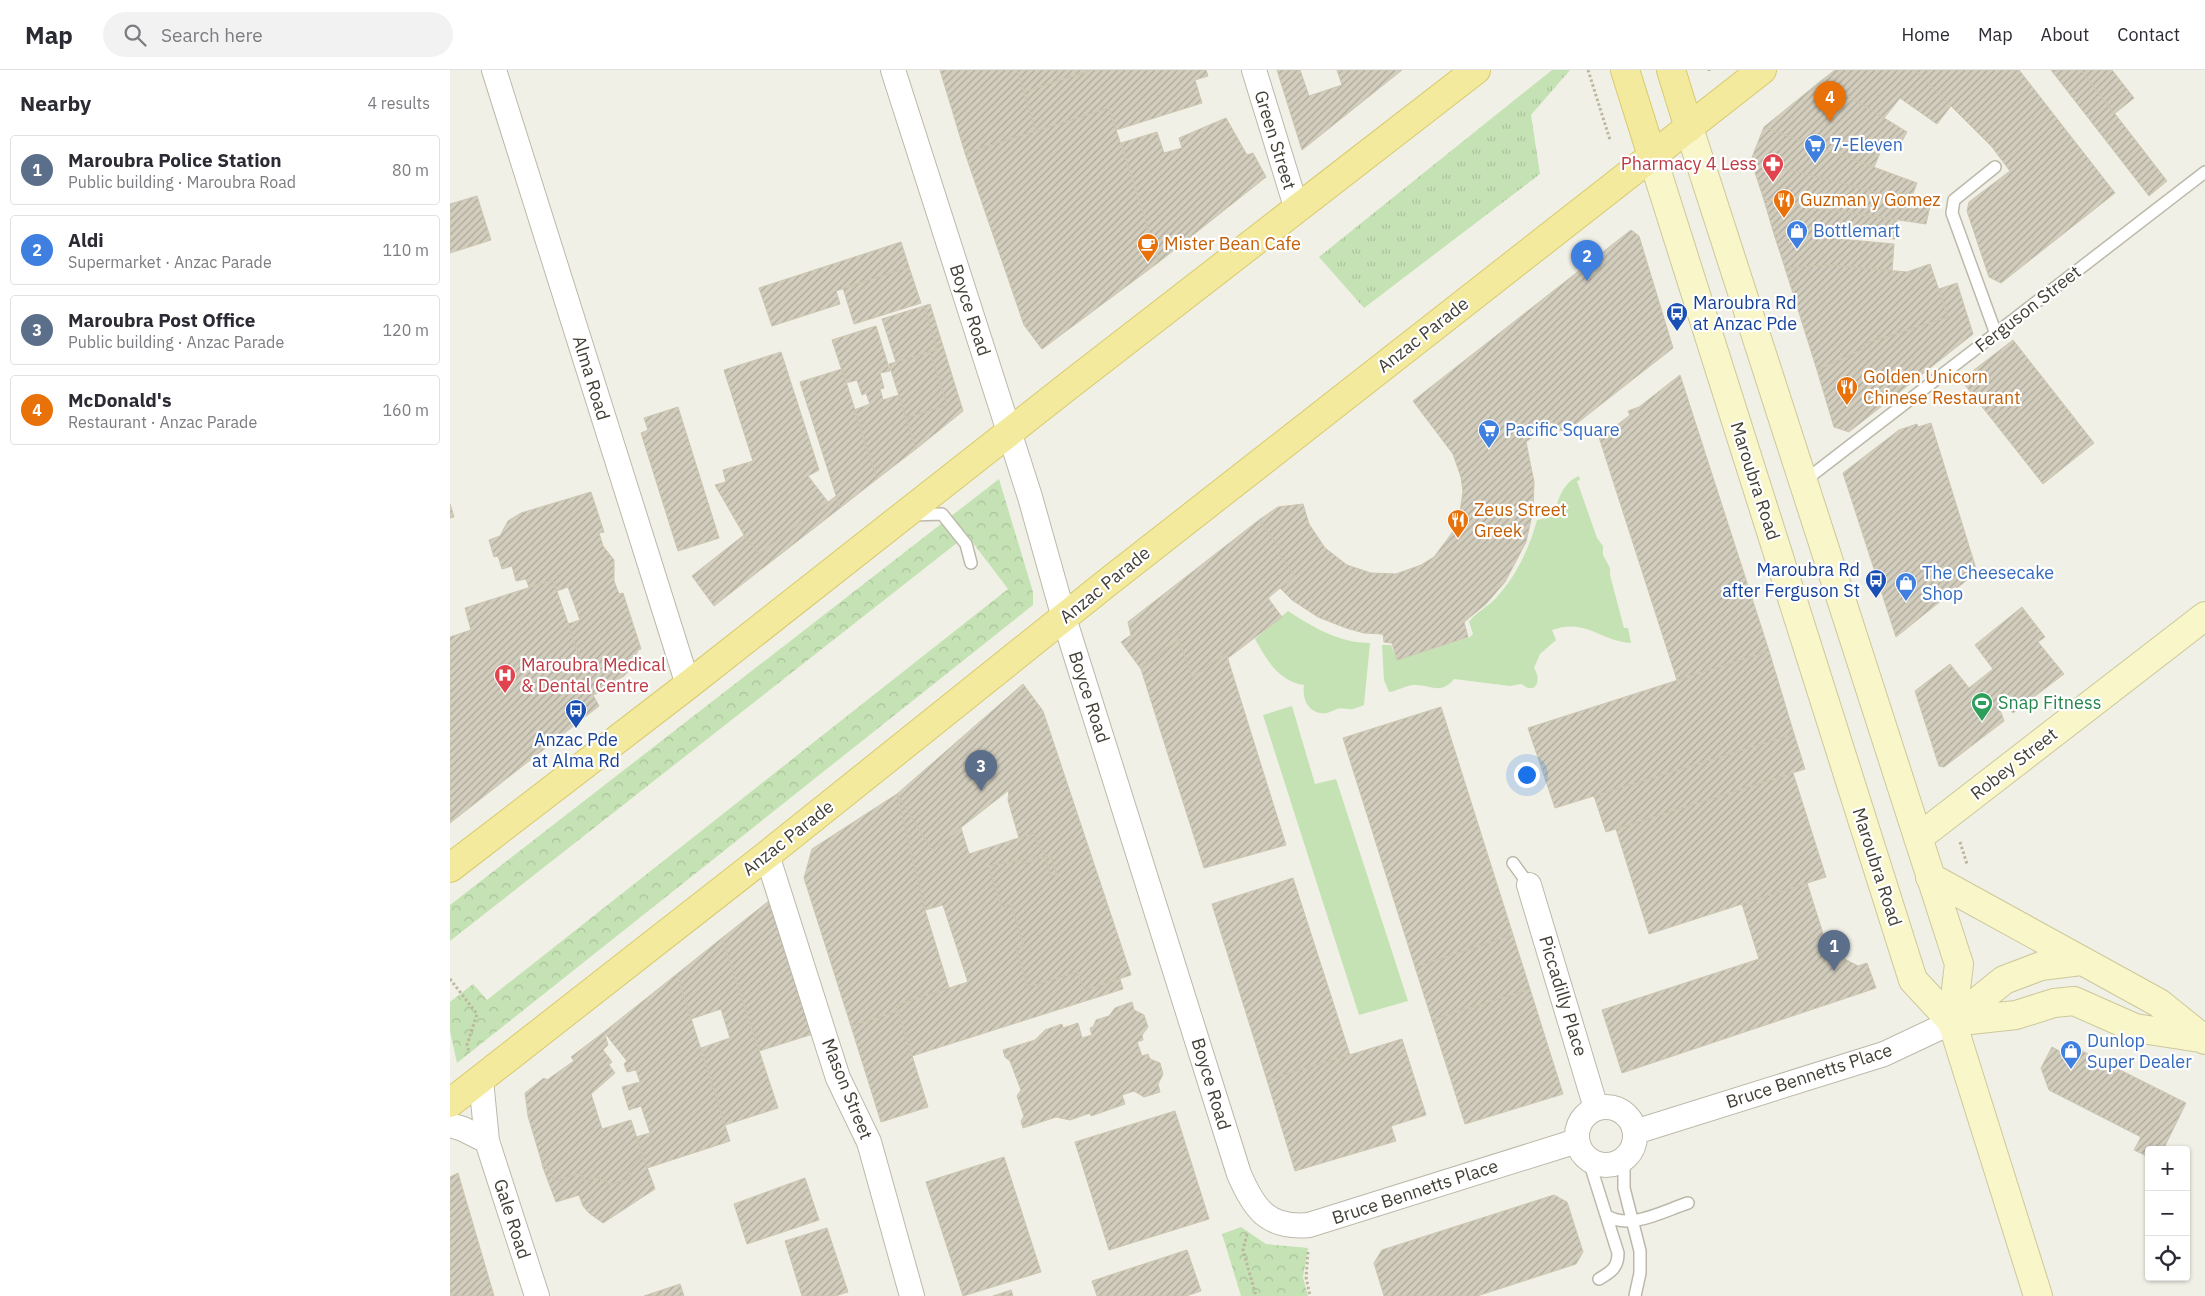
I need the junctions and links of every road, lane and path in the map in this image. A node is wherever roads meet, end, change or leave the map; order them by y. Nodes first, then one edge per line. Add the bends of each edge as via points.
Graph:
1 (494, 70) edge
2 (893, 70) edge
3 (1254, 70) edge
4 (1476, 70) edge
5 (1588, 70) edge
6 (1626, 70) edge
7 (1671, 70) edge
8 (1762, 70) edge
9 (1689, 128) junction
10 (1610, 140) dead end
11 (1652, 156) junction
12 (1995, 167) dead end
13 (2205, 172) edge
14 (1297, 210) junction
15 (1996, 334) junction
16 (1009, 433) junction
17 (1803, 482) junction
18 (903, 515) junction
19 (971, 563) dead end
20 (2205, 616) edge
21 (1064, 618) junction
22 (688, 685) junction
23 (1918, 838) junction
24 (1959, 841) dead end
25 (767, 855) junction
26 (1513, 863) dead end
27 (450, 868) edge
28 (1969, 870) dead end
29 (1930, 878) junction
30 (1529, 885) joint
31 (2080, 961) junction
32 (450, 979) edge
33 (1952, 1022) junction
34 (2203, 1039) edge
35 (481, 1080) junction
36 (450, 1104) edge
37 (1596, 1108) junction
38 (450, 1125) edge
39 (1635, 1132) junction
40 (487, 1141) junction
41 (1577, 1141) junction
42 (1624, 1159) junction
43 (1589, 1160) junction
44 (1688, 1203) dead end
45 (1255, 1208) junction
46 (1607, 1216) junction
47 (1632, 1222) junction
48 (1309, 1225) junction
49 (1599, 1279) dead end
50 (537, 1296) edge
51 (912, 1296) edge
52 (1256, 1296) edge
53 (1310, 1296) edge
54 (1635, 1296) edge
55 (2038, 1296) edge

1 - 22 street, Alma Road
2 - 16 street, Boyce Road
3 - 14 street, Green Street
4 - 14 main road
5 - 10 path
6 - 11 main road, Maroubra Road
7 - 9 main road, Maroubra Road
8 - 9 main road, Anzac Parade
9 - 11 main road, Anzac Parade
9 - 17 main road, Maroubra Road
11 - 21 main road, Anzac Parade
11 - 33 main road, Maroubra Road via 1913,980
12 - 15 lane via 1954,200 1952,213
13 - 15 lane, Ferguson Street
14 - 16 main road
15 - 17 lane, Ferguson Street
16 - 18 main road
16 - 21 street, Boyce Road
17 - 23 main road, Maroubra Road
18 - 19 lane via 942,514 966,544
18 - 22 main road
20 - 23 main road, Robey Street
21 - 25 main road, Anzac Parade
21 - 45 street, Boyce Road via 1239,1174
22 - 27 main road
23 - 29 main road, Maroubra Road
24 - 28 path
25 - 35 main road, Anzac Parade
25 - 51 street, Mason Street via 838,1078 869,1142
26 - 30 lane
29 - 31 main road
29 - 33 main road, Maroubra Road via 1959,964
30 - 37 street, Piccadilly Place
31 - 33 main road via 2041,966 2004,980
31 - 34 main road via 2159,1003
32 - 35 path via 477,1014 467,1045
33 - 34 main road via 2016,1015 2054,1003 2074,1001 2135,1028
33 - 39 street, Bruce Bennetts Place via 1884,1054
33 - 55 main road, Maroubra Road
35 - 36 main road, Anzac Parade
35 - 40 street, Gale Road
37 - 39 street via 1604,1106 1621,1111
37 - 41 street via 1582,1118
38 - 40 street
39 - 42 street via 1633,1147
40 - 50 street, Gale Road
41 - 43 street via 1579,1149
41 - 48 street, Bruce Bennetts Place
42 - 43 street via 1606,1166
42 - 47 lane via 1624,1188
43 - 46 lane
44 - 47 lane
45 - 48 street, Bruce Bennetts Place via 1281,1224
45 - 52 path via 1243,1250
46 - 47 lane via 1621,1222
46 - 49 lane via 1618,1262 1614,1269
47 - 54 lane via 1641,1262
48 - 53 path via 1306,1276

